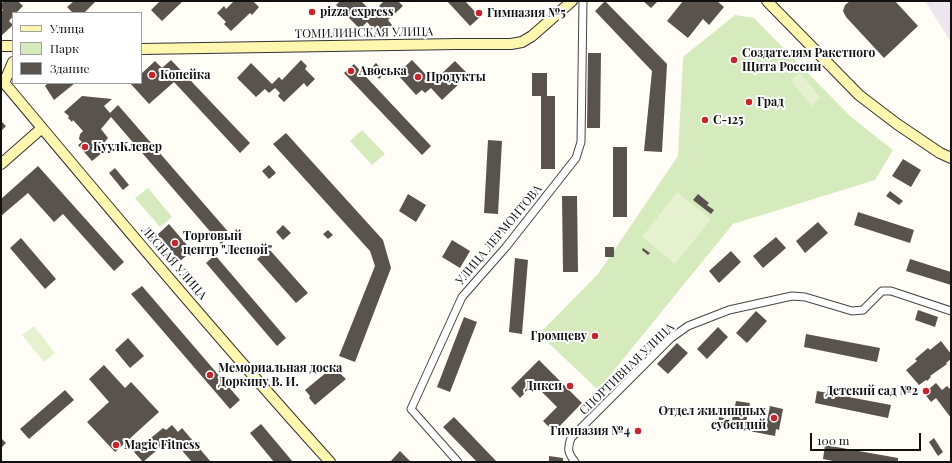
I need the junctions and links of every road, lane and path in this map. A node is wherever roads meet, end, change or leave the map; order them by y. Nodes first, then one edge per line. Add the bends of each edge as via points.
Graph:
1 (572, 1) edge
2 (583, 1) edge
3 (767, 1) edge
4 (1, 46) edge
5 (12, 46) edge
6 (142, 49) edge
7 (12, 64) edge
8 (3, 81) edge
9 (42, 128) junction
10 (951, 158) edge
11 (1, 164) edge
12 (951, 310) edge
13 (330, 462) edge
14 (458, 462) edge
15 (575, 462) edge

1 - 6 street, ТОМИЛИНСКАЯ УЛИЦА via 532,36 522,42 511,44
2 - 14 street, УЛИЦА ЛЕРМОНТОВА via 581,142 576,158 462,297 411,408
3 - 10 street via 859,95 897,124
4 - 5 street
7 - 8 street
8 - 9 street, ЛЕСНАЯ УЛИЦА
9 - 11 street
9 - 13 street, ЛЕСНАЯ УЛИЦА via 271,397
12 - 15 street, СПОРТИВНАЯ УЛИЦА via 891,291 882,291 863,310 852,311 805,297 792,296 729,310 688,326 671,338 571,438 568,447

